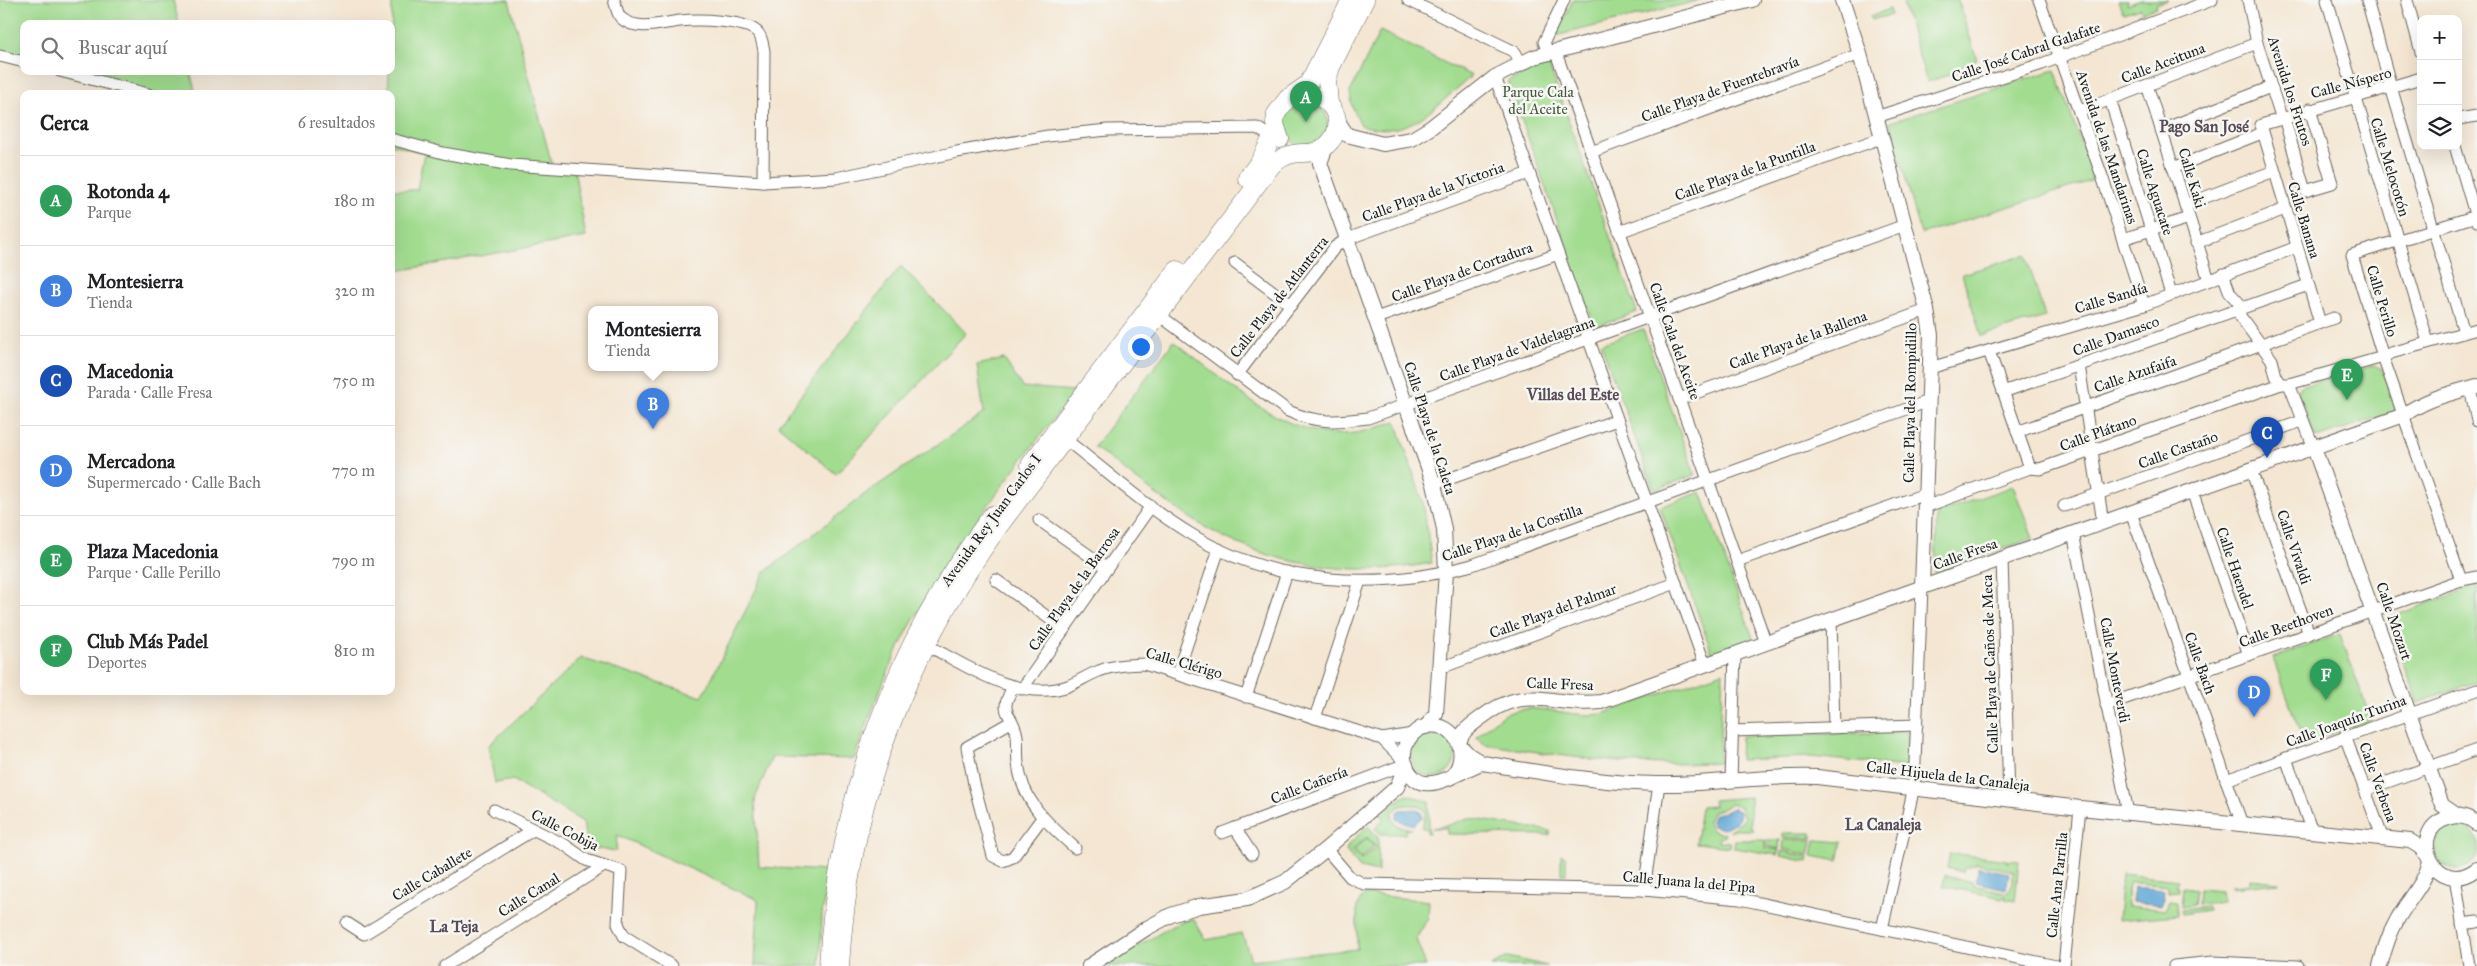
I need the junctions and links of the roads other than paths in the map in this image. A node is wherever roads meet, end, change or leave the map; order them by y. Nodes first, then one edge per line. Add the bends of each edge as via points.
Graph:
1 (614, 0) edge
2 (1351, 0) edge
3 (1365, 0) edge
4 (1408, 0) edge
5 (1564, 0) edge
6 (1842, 0) edge
7 (2039, 0) edge
8 (2212, 0) edge
9 (2248, 0) edge
10 (2327, 0) edge
11 (2367, 0) edge
12 (2407, 0) edge
13 (1745, 1) edge
14 (2417, 37) edge
15 (2257, 43) junction
16 (1551, 51) junction
17 (1860, 54) junction
18 (0, 56) edge
19 (2060, 58) junction
20 (20, 61) edge
21 (1521, 63) junction
22 (75, 75) edge
23 (1495, 77) junction
24 (2417, 79) edge
25 (2146, 85) junction
26 (2271, 87) junction
27 (2391, 87) junction
28 (133, 90) edge
29 (1297, 94) junction
30 (2354, 98) junction
31 (2110, 99) junction
32 (1332, 110) junction
33 (2310, 110) junction
34 (2080, 111) junction
35 (2477, 116) edge
36 (1876, 117) junction
37 (2282, 117) junction
38 (2462, 118) edge
39 (1257, 128) junction
40 (2261, 129) junction
41 (2161, 130) junction
42 (1277, 131) junction
43 (1347, 136) junction
44 (1881, 138) junction
45 (395, 140) edge
46 (2457, 150) edge
47 (1316, 152) junction
48 (1591, 152) junction
49 (2173, 168) junction
50 (2274, 171) junction
51 (1529, 173) junction
52 (763, 182) junction
53 (2471, 182) edge
54 (2185, 205) junction
55 (2285, 209) junction
56 (2188, 218) junction
57 (2476, 218) edge
58 (1904, 225) junction
59 (2151, 230) junction
60 (2433, 230) junction
61 (1620, 232) junction
62 (1347, 239) junction
63 (2122, 239) junction
64 (2396, 241) junction
65 (2196, 243) junction
66 (2297, 247) junction
67 (1558, 254) junction
68 (1235, 263) dead end
69 (2223, 274) junction
70 (2209, 280) junction
71 (2308, 285) junction
72 (2171, 294) junction
73 (1291, 305) junction
74 (2144, 305) junction
75 (2240, 309) junction
76 (1927, 310) junction
77 (1159, 315) junction
78 (1650, 317) junction
79 (1376, 318) junction
80 (2334, 318) dead end
81 (2320, 323) junction
82 (2477, 329) edge
83 (2464, 332) junction
84 (1588, 339) junction
85 (2428, 342) junction
86 (2261, 344) junction
87 (1988, 351) junction
88 (2383, 357) junction
89 (2079, 364) junction
90 (1930, 368) junction
91 (1237, 375) junction
92 (2285, 384) junction
93 (2474, 387) edge
94 (2003, 392) junction
95 (1679, 399) junction
96 (1929, 401) junction
97 (1406, 404) junction
98 (2086, 408) junction
99 (2404, 415) junction
100 (1617, 420) junction
101 (2302, 421) junction
102 (2477, 421) edge
103 (2017, 432) junction
104 (1065, 439) junction
105 (2314, 448) junction
106 (2092, 451) junction
107 (2030, 468) junction
108 (2251, 470) junction
109 (1708, 480) junction
110 (1434, 484) junction
111 (2192, 491) junction
112 (2098, 494) junction
113 (1925, 500) junction
114 (1647, 502) junction
115 (1151, 506) junction
116 (2064, 506) dead end
117 (2130, 513) junction
118 (1039, 520) dead end
119 (2103, 522) junction
120 (2073, 533) junction
121 (1218, 549) junction
122 (2002, 558) junction
123 (1737, 561) junction
124 (1107, 568) junction
125 (1287, 572) junction
126 (1446, 572) junction
127 (2477, 577) edge
128 (996, 580) dead end
129 (2461, 580) junction
130 (1360, 581) junction
131 (1676, 583) junction
132 (1922, 587) junction
133 (2373, 611) junction
134 (1831, 620) junction
135 (1064, 629) junction
136 (2309, 634) junction
137 (1766, 643) junction
138 (925, 644) junction
139 (1735, 654) junction
140 (2249, 655) junction
141 (1705, 665) junction
142 (1440, 668) junction
143 (1177, 674) junction
144 (2189, 676) junction
145 (1018, 688) junction
146 (2476, 695) edge
147 (1246, 697) junction
148 (2106, 705) junction
149 (1436, 714) junction
150 (2409, 714) junction
151 (1315, 718) junction
152 (1010, 722) junction
153 (1917, 725) junction
154 (1426, 727) junction
155 (1834, 727) junction
156 (1447, 730) junction
157 (1732, 731) junction
158 (1413, 734) junction
159 (2345, 736) junction
160 (1382, 739) junction
161 (1461, 740) junction
162 (2477, 750) edge
163 (2286, 758) junction
164 (1405, 763) junction
165 (1482, 763) junction
166 (2428, 767) junction
167 (1455, 773) junction
168 (1731, 780) junction
169 (2226, 780) junction
170 (1421, 782) junction
171 (1658, 784) junction
172 (1397, 787) junction
173 (1914, 787) junction
174 (2365, 790) junction
175 (2009, 799) junction
176 (2442, 806) junction
177 (2080, 808) junction
178 (494, 810) dead end
179 (2128, 813) junction
180 (2458, 816) junction
181 (1042, 818) junction
182 (2476, 821) edge
183 (2242, 824) junction
184 (1236, 828) junction
185 (2433, 828) junction
186 (533, 830) junction
187 (2312, 832) junction
188 (1222, 834) dead end
189 (2382, 839) junction
190 (2410, 841) junction
191 (1075, 848) dead end
192 (1326, 850) junction
193 (1252, 854) dead end
194 (2429, 858) junction
195 (604, 866) junction
196 (2477, 869) edge
197 (2452, 876) junction
198 (2424, 881) junction
199 (1644, 890) junction
200 (2477, 922) edge
201 (347, 923) dead end
202 (2462, 924) junction
203 (1882, 929) junction
204 (445, 966) edge
205 (672, 966) edge
206 (828, 966) edge
207 (840, 966) edge
208 (1089, 966) edge
209 (2056, 966) edge
210 (2064, 966) edge
211 (2174, 966) edge
212 (2298, 966) edge
213 (2380, 966) edge
214 (2469, 966) edge

1 - 52 street via 620,16 640,26 682,20 727,22 749,26 759,34 764,51
2 - 29 main road, Avenida Rey Juan Carlos I via 1315,72
3 - 32 main road via 1327,80
4 - 21 street via 1515,52
5 - 16 street via 1544,42
6 - 17 street, Calle Playa del Rompidillo
7 - 19 street, Avenida de las Mandarinas
8 - 19 street, Calle José Cabral Galafate
9 - 15 street, Avenida los Frutos
10 - 30 street, Calle Melocotón
11 - 27 street
12 - 14 street
13 - 16 street
15 - 25 street, Calle Aceituna
15 - 26 street, Avenida los Frutos
16 - 21 street
16 - 48 street, Calle Cala del Aceite
17 - 36 street, Calle Playa del Rompidillo
17 - 48 street, Calle Playa de Fuentebravía
18 - 20 street
19 - 34 street, Avenida de las Mandarinas
19 - 36 street, Calle José Cabral Galafate
21 - 23 street
22 - 28 street
23 - 43 street via 1412,139 1382,144
23 - 51 street
24 - 27 street, Calle Níspero
25 - 31 street, Calle Aceituna
25 - 41 street, Calle Kaki
26 - 37 street, Avenida los Frutos
26 - 41 street
27 - 30 street, Calle Níspero
27 - 60 street
29 - 32 main road via 1317,95
29 - 42 main road, Avenida Rey Juan Carlos I via 1281,105
30 - 33 street, Calle Níspero
30 - 64 street, Calle Melocotón
31 - 34 street, Calle Aceituna
31 - 59 street, Calle Aguacate
32 - 43 street
32 - 47 main road via 1336,127
33 - 37 street, Calle Níspero
33 - 37 street, Avenida los Frutos via 2332,183 2305,191
34 - 63 street, Avenida de las Mandarinas
35 - 38 street
36 - 44 street, Calle Playa del Rompidillo
37 - 40 street, Calle Níspero
39 - 42 street
39 - 42 street
39 - 52 street via 1108,130 1048,136 836,178
40 - 49 street, Calle Níspero
40 - 50 street, Calle Banana
41 - 49 street, Calle Kaki
42 - 47 main road
42 - 206 main road, Avenida Rey Juan Carlos I via 1257,165 974,540 950,574 920,628 877,722 852,801 834,897
43 - 47 street
44 - 58 street, Calle Playa del Rompidillo
44 - 61 street, Calle Playa de la Puntilla
45 - 52 street via 443,153 511,165
46 - 53 street
47 - 62 street, Calle Playa de la Caleta
47 - 77 main road, Avenida Rey Juan Carlos I via 1289,155 1272,165
48 - 61 street, Calle Cala del Aceite
49 - 54 street, Calle Kaki
50 - 54 street
50 - 55 street, Calle Banana
51 - 62 street, Calle Playa de la Victoria
51 - 67 street
53 - 57 street
54 - 56 street, Calle Kaki
55 - 65 street
55 - 66 street, Calle Banana
56 - 59 street
56 - 65 street, Calle Kaki
57 - 60 street, Calle Perillo
58 - 76 street, Calle Playa del Rompidillo
58 - 78 street, Calle Playa de Valdelagrana
59 - 63 street
59 - 72 street, Calle Aguacate
60 - 64 street, Calle Perillo
60 - 83 street
61 - 78 street, Calle Cala del Aceite
62 - 73 street, Calle Playa de Atlanterra via 1335,247
62 - 79 street, Calle Playa de la Caleta
63 - 74 street, Avenida de las Mandarinas
64 - 85 street, Calle Melocotón
64 - 88 street, Calle Perillo via 2352,255
65 - 70 street, Calle Kaki
66 - 69 street, Calle Sandía
66 - 71 street, Calle Banana
67 - 79 street, Calle Playa de Cortadura
67 - 84 street
68 - 73 street
69 - 70 street, Calle Sandía
69 - 75 street
70 - 72 street, Calle Sandía
71 - 75 street, Calle Damasco
71 - 81 street, Calle Banana
72 - 74 street, Calle Sandía
73 - 91 street, Calle Playa de Atlanterra
74 - 87 street, Calle Sandía
75 - 86 street via 2240,316
75 - 89 street, Calle Damasco
76 - 90 street, Calle Playa del Rompidillo via 1931,335
76 - 95 street, Calle Playa de la Ballena
77 - 91 street, Calle Playa de Valdelagrana
77 - 104 main road, Avenida Rey Juan Carlos I
78 - 84 street, Calle Playa de Valdelagrana
78 - 95 street, Calle Cala del Aceite
79 - 97 street, Calle Playa de la Caleta
80 - 81 street, Calle Azufaifa
81 - 86 street, Calle Azufaifa
82 - 83 street
83 - 85 street
84 - 97 street, Calle Playa de Valdelagrana
84 - 100 street
85 - 88 street
86 - 92 street via 2272,360 2276,376
86 - 98 street, Calle Azufaifa
87 - 90 street, Calle Sandía
87 - 94 street
88 - 92 street, Calle Perillo
88 - 99 street
89 - 94 street, Calle Damasco
89 - 98 street
90 - 96 street, Calle Playa del Rompidillo
91 - 97 street, Calle Playa de Valdelagrana via 1288,412 1308,420 1336,422 1368,418
92 - 101 street
92 - 106 street, Calle Plátano
93 - 99 street, Calle Fresa via 2430,399
93 - 102 street
94 - 103 street
95 - 109 street, Calle Cala del Aceite
96 - 109 street, Calle Playa de la Costilla
96 - 113 street, Calle Playa del Rompidillo
97 - 110 street, Calle Playa de la Caleta
98 - 103 street, Calle Azufaifa
98 - 106 street
99 - 105 street, Calle Fresa
99 - 129 street
100 - 110 street
100 - 114 street
101 - 105 street
101 - 112 street, Calle Castaño
103 - 107 street
104 - 115 street, Calle Playa de la Costilla
104 - 138 main road, Avenida Rey Juan Carlos I via 979,553
105 - 108 street, Calle Fresa
105 - 133 street, Calle Mozart
106 - 107 street, Calle Plátano via 2040,469
106 - 112 street
107 - 113 street, Calle Plátano
108 - 111 street, Calle Fresa
108 - 136 street, Calle Vivaldi
109 - 114 street, Calle Playa de la Costilla
109 - 123 street, Calle Cala del Aceite
110 - 126 street, Calle Playa de la Caleta via 1444,529
111 - 117 street, Calle Fresa
111 - 140 street, Calle Haendel
112 - 116 street, Calle Castaño
112 - 119 street
113 - 123 street, Calle Plátano
113 - 132 street, Calle Playa del Rompidillo
114 - 126 street, Calle Playa de la Costilla
114 - 131 street
115 - 121 street, Calle Playa de la Costilla
115 - 124 street, Calle Playa de la Barrosa
117 - 119 street, Calle Fresa
117 - 144 street, Calle Bach
118 - 124 street
119 - 120 street, Calle Fresa
120 - 122 street, Calle Fresa
120 - 148 street, Calle Monteverdi
121 - 125 street, Calle Playa de la Costilla
121 - 143 street
122 - 132 street, Calle Fresa
122 - 175 street, Calle Playa de Caños de Meca
123 - 137 street, Calle Cala del Aceite
124 - 135 street, Calle Playa de la Barrosa
125 - 130 street, Calle Playa de la Costilla via 1321,579
125 - 147 street
126 - 130 street, Calle Playa de la Costilla via 1395,580
126 - 142 street, Calle Playa de la Caleta
127 - 129 street, Calle Beethoven
128 - 135 street
129 - 133 street, Calle Beethoven
130 - 151 street
131 - 141 street
131 - 142 street, Calle Playa del Palmar
132 - 134 street, Calle Fresa
132 - 153 street, Calle Playa del Rompidillo
133 - 136 street, Calle Beethoven
133 - 150 street, Calle Mozart
134 - 137 street, Calle Fresa
134 - 155 street
135 - 145 street, Calle Playa de la Barrosa
136 - 140 street, Calle Beethoven
137 - 139 street, Calle Fresa
138 - 145 street, Calle Clérigo
138 - 207 main road, Avenida Rey Juan Carlos I via 888,729 869,787 850,871
139 - 141 street, Calle Fresa
139 - 157 street
140 - 144 street, Calle Beethoven
141 - 161 street, Calle Fresa via 1601,702 1512,700 1496,706
142 - 149 street, Calle Playa de la Caleta
143 - 145 street, Calle Clérigo via 1144,664 1118,665 1067,686 1045,691
143 - 147 street, Calle Clérigo
144 - 148 street, Calle Beethoven
144 - 169 street, Calle Bach
145 - 152 street, Calle Playa de la Barrosa via 1006,699
146 - 150 street, Calle Joaquín Turina
147 - 151 street, Calle Clérigo
148 - 179 street, Calle Monteverdi
149 - 154 street
149 - 156 street
150 - 159 street, Calle Joaquín Turina
150 - 166 street, Calle Mozart
151 - 160 street, Calle Clérigo
152 - 181 street, Calle Playa de la Barrosa via 1017,734 1022,787
152 - 181 street via 967,747 993,856 1004,861 1013,857
153 - 155 street
153 - 173 street, Calle Playa del Rompidillo
154 - 156 street
154 - 158 street
155 - 157 street
156 - 161 street
157 - 168 street
158 - 160 street, Calle Clérigo
158 - 164 street, Calle Hijuela de la Canaleja via 1407,742
159 - 163 street, Calle Joaquín Turina
159 - 174 street, Calle Verbena
160 - 164 street, Calle Clérigo
161 - 165 street, Calle Hijuela de la Canaleja via 1469,755
161 - 167 street via 1462,756
162 - 166 street
163 - 169 street, Calle Joaquín Turina
163 - 187 street
164 - 170 street
164 - 172 street, Calle Hijuela de la Canaleja
164 - 184 street, Calle Cañería
165 - 167 street, Calle Hijuela de la Canaleja
165 - 171 street, Calle Hijuela de la Canaleja via 1594,780
166 - 174 street
166 - 176 street, Calle Mozart
167 - 170 street, Calle Hijuela de la Canaleja via 1440,783
168 - 171 street, Calle Hijuela de la Canaleja
168 - 173 street, Calle Hijuela de la Canaleja via 1817,777
169 - 183 street, Calle Bach
170 - 172 street, Calle Hijuela de la Canaleja
171 - 199 street
172 - 192 street, Calle Hijuela de la Canaleja
173 - 175 street, Calle Hijuela de la Canaleja
173 - 203 street, Calle Playa del Rompidillo
174 - 189 street, Calle Verbena
175 - 177 street, Calle Hijuela de la Canaleja
176 - 180 street
176 - 185 street
177 - 179 street, Calle Hijuela de la Canaleja
177 - 210 street, Calle Ana Parrilla
178 - 186 street, Calle Cobija
179 - 183 street, Calle Hijuela de la Canaleja
180 - 182 street
180 - 185 street, Calle Hijuela de la Canaleja via 2445,818
181 - 191 street, Calle Playa de la Barrosa
183 - 187 street, Calle Hijuela de la Canaleja
184 - 188 street, Calle Cañería
184 - 193 street
185 - 190 street, Calle Hijuela de la Canaleja
185 - 194 street via 2427,843
186 - 195 street, Calle Cobija via 565,845 586,860
186 - 201 street, Calle Caballete via 364,934
187 - 189 street, Calle Hijuela de la Canaleja
189 - 190 street, Calle Hijuela de la Canaleja
190 - 194 street
192 - 199 street, Calle Juana la del Pipa via 1350,877 1372,885
192 - 208 street, Calle Hijuela de la Canaleja via 1285,882 1247,899 1199,906 1172,915
194 - 197 street via 2437,870
194 - 198 street
195 - 204 street, Calle Canal
195 - 205 street, Calle Cobija via 621,871 618,924 624,936
196 - 197 street via 2463,876
197 - 198 street
197 - 202 street
198 - 213 street via 2396,921 2385,944
199 - 203 street, Calle Juana la del Pipa via 1740,899
200 - 202 street
202 - 214 street
203 - 209 street, Calle Juana la del Pipa
211 - 212 street via 2213,962

